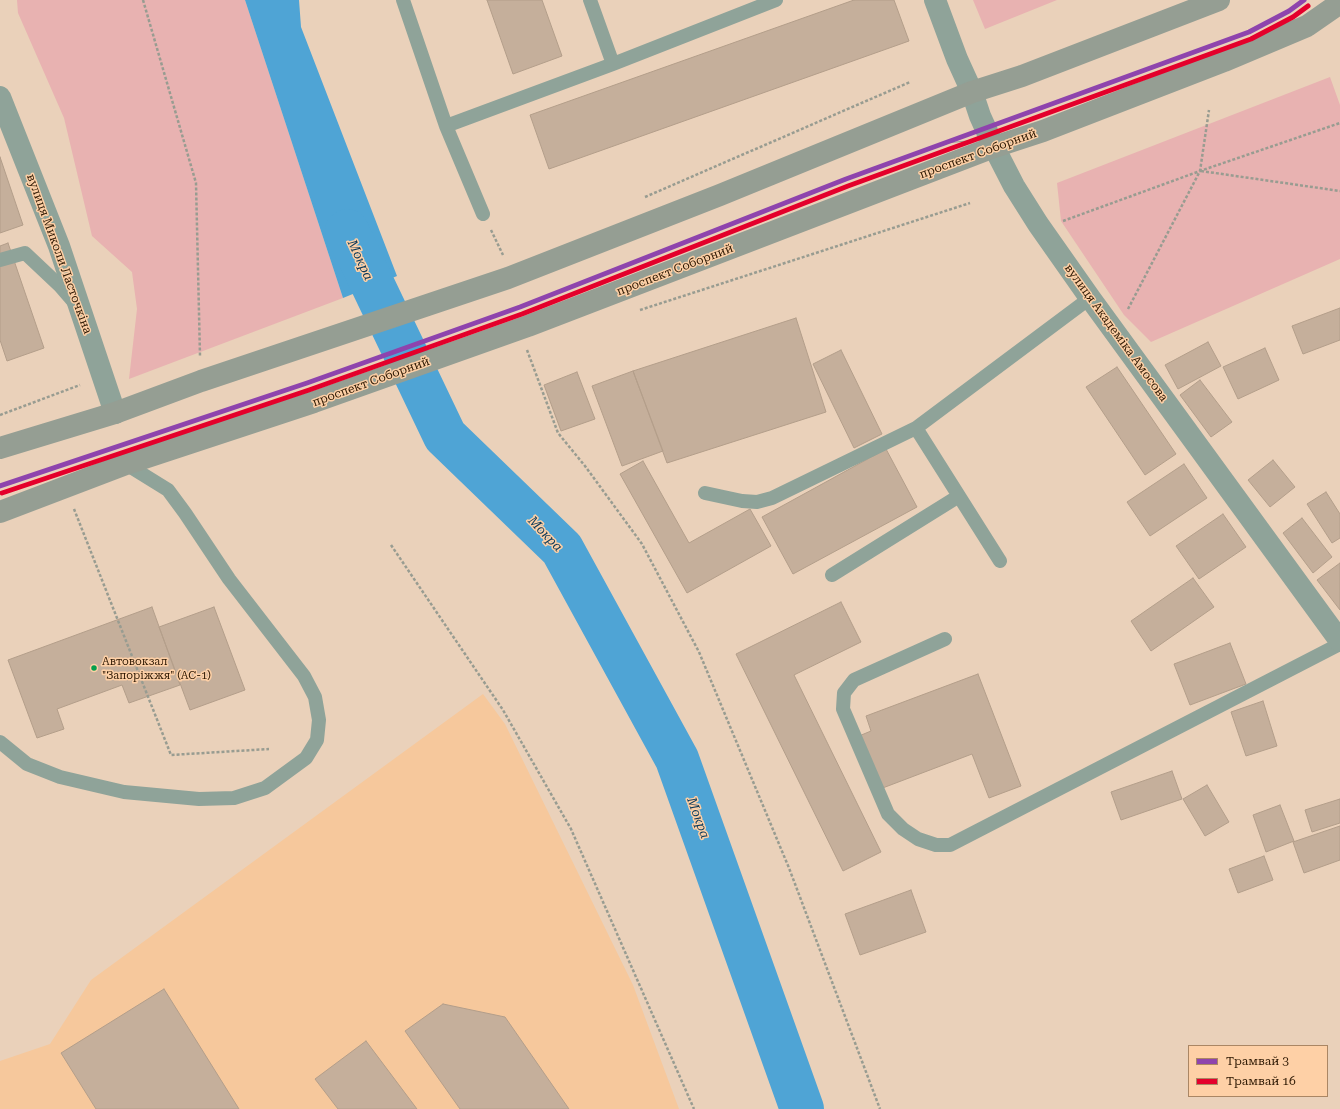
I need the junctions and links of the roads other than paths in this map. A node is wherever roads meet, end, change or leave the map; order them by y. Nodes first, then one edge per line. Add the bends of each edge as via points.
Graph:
1 (403, 0) edge
2 (590, 0) edge
3 (776, 0) edge
4 (935, 0) edge
5 (1219, 0) edge
6 (1340, 3) edge
7 (613, 64) junction
8 (972, 92) junction
9 (0, 100) edge
10 (446, 126) junction
11 (994, 147) junction
12 (483, 214) road end
13 (0, 260) edge
14 (1090, 298) junction
15 (80, 310) junction
16 (115, 413) junction
17 (916, 428) junction
18 (0, 448) edge
19 (126, 464) junction
20 (705, 494) dead end
21 (959, 496) junction
22 (0, 512) edge
23 (1000, 561) dead end
24 (832, 575) dead end
25 (945, 639) dead end
26 (1340, 642) edge
27 (0, 742) edge

1 - 10 lane
2 - 7 lane
3 - 7 lane
4 - 8 street, вулиця Академіка Амосова
5 - 8 main road via 1022,76
6 - 11 main road, проспект Соборний via 1307,26 1224,61
7 - 10 lane
8 - 11 street, вулиця Академіка Амосова
8 - 16 main road via 508,278 201,381
9 - 15 street, вулиця Миколи Ласточкіна via 58,246
10 - 12 lane
11 - 14 street, вулиця Академіка Амосова via 1038,224
11 - 19 main road, проспект Соборний via 530,336 314,402
13 - 15 lane via 25,253 60,286
14 - 17 lane
14 - 26 street, вулиця Академіка Амосова
15 - 16 street, вулиця Миколи Ласточкіна
16 - 18 main road
17 - 20 lane via 772,498 756,502
17 - 21 lane
19 - 22 main road, проспект Соборний
19 - 27 lane via 168,490 229,579 304,676 315,697 319,720 317,740 306,758 265,788 234,798 199,799 124,792 60,777 26,764
21 - 23 lane
21 - 24 lane
25 - 26 lane via 854,680 844,693 843,709 888,814 913,836 936,845 950,845

